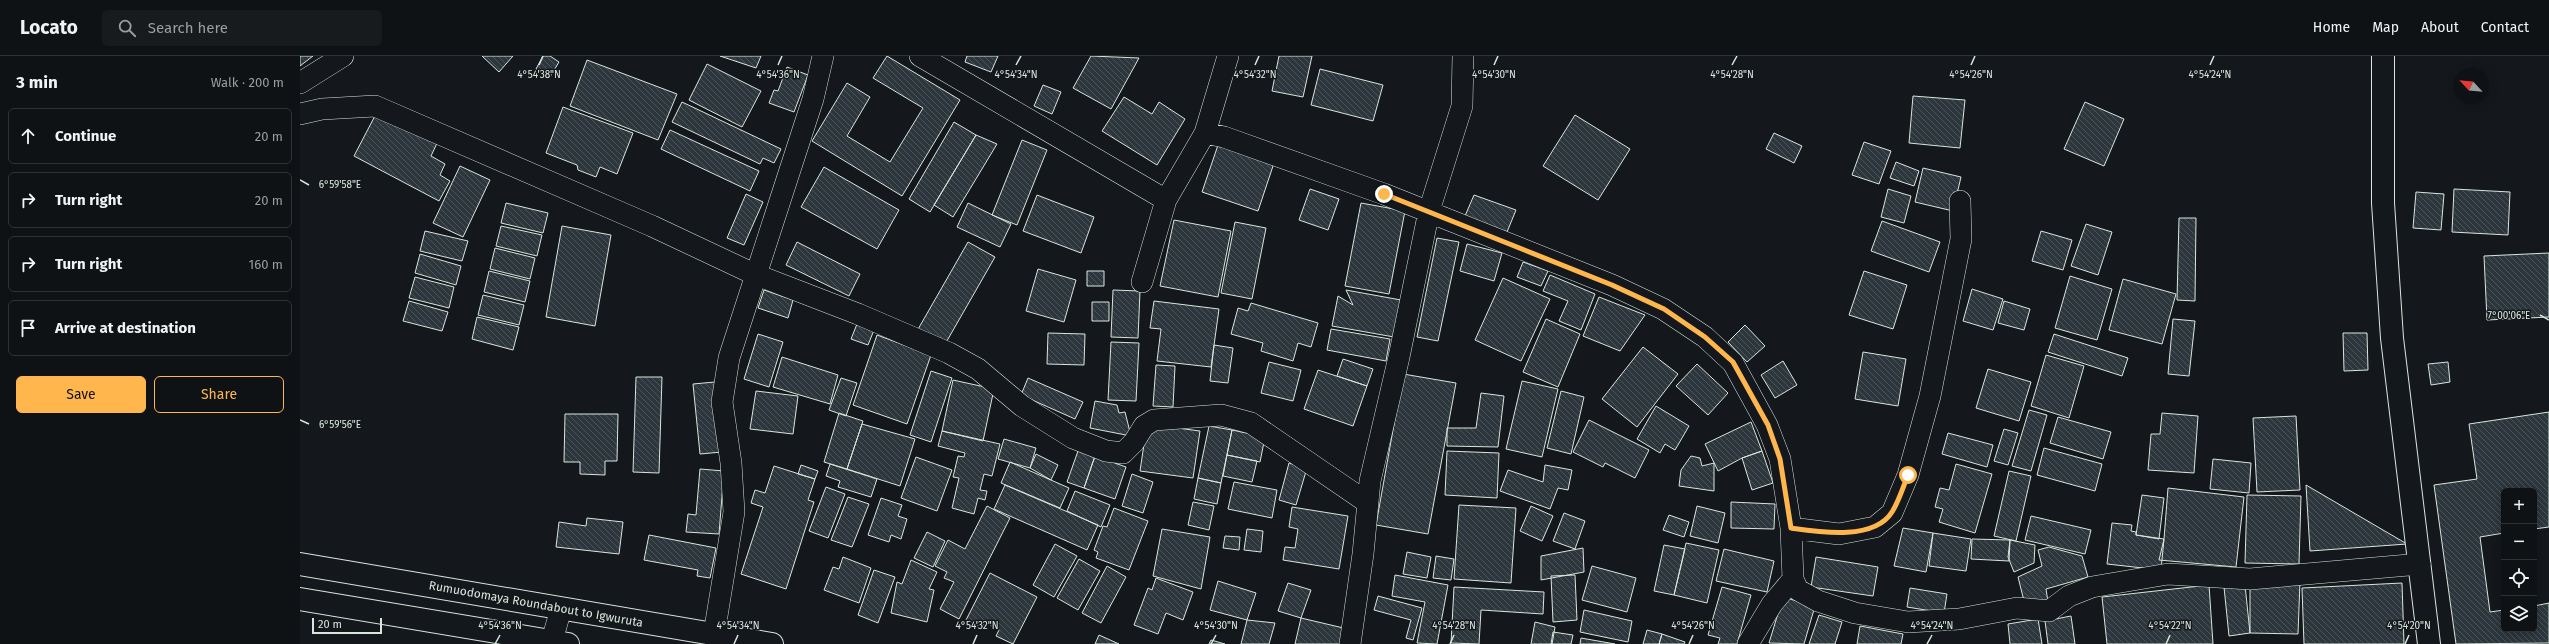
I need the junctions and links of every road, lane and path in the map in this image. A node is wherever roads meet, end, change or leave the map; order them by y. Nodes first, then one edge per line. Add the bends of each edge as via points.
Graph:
1 (343, 56) edge
2 (823, 56) edge
3 (920, 56) edge
4 (1228, 56) edge
5 (1463, 56) edge
6 (2383, 56) edge
7 (300, 83) edge
8 (300, 114) edge
9 (1205, 133) junction
10 (1166, 200) junction
11 (1960, 201) dead end
12 (1429, 211) junction
13 (754, 274) junction
14 (1142, 282) dead end
15 (1368, 504) junction
16 (1791, 528) junction
17 (300, 564) edge
18 (2420, 564) junction
19 (1793, 579) junction
20 (300, 599) edge
21 (562, 609) junction
22 (714, 634) junction
23 (557, 643) edge
24 (772, 644) edge
25 (1350, 644) edge
26 (1748, 644) edge
27 (2429, 644) edge

1 - 7 street
2 - 13 street via 813,99
3 - 10 street
4 - 9 street
5 - 12 street via 1462,106
6 - 18 main road via 2382,203 2391,322
8 - 13 street via 322,109 375,106 652,226
9 - 10 street
9 - 12 street via 1298,163
10 - 14 street
11 - 16 street via 1961,239 1930,396 1908,475 1892,513 1875,527 1839,534
12 - 15 street via 1370,481
12 - 16 street via 1619,288 1664,309 1716,347 1733,362 1768,425 1780,459
13 - 15 street via 949,353 978,369 1022,406 1073,438 1106,451 1123,453 1144,426 1154,420 1221,415 1251,422
13 - 22 street via 729,358 722,402 734,512
15 - 25 street
16 - 19 street
17 - 21 main road, Rumuodomaya Roundabout to Igwuruta
18 - 19 street via 2250,579 2168,574 2092,587 2069,596 2049,610 2017,608 1959,620 1908,622 1855,613 1818,602 1798,590
18 - 27 main road
19 - 26 street via 1772,604
20 - 23 main road
21 - 22 main road, Rumuodomaya Roundabout to Igwuruta
21 - 23 street
22 - 24 main road, Rumuodomaya Roundabout to Igwuruta

